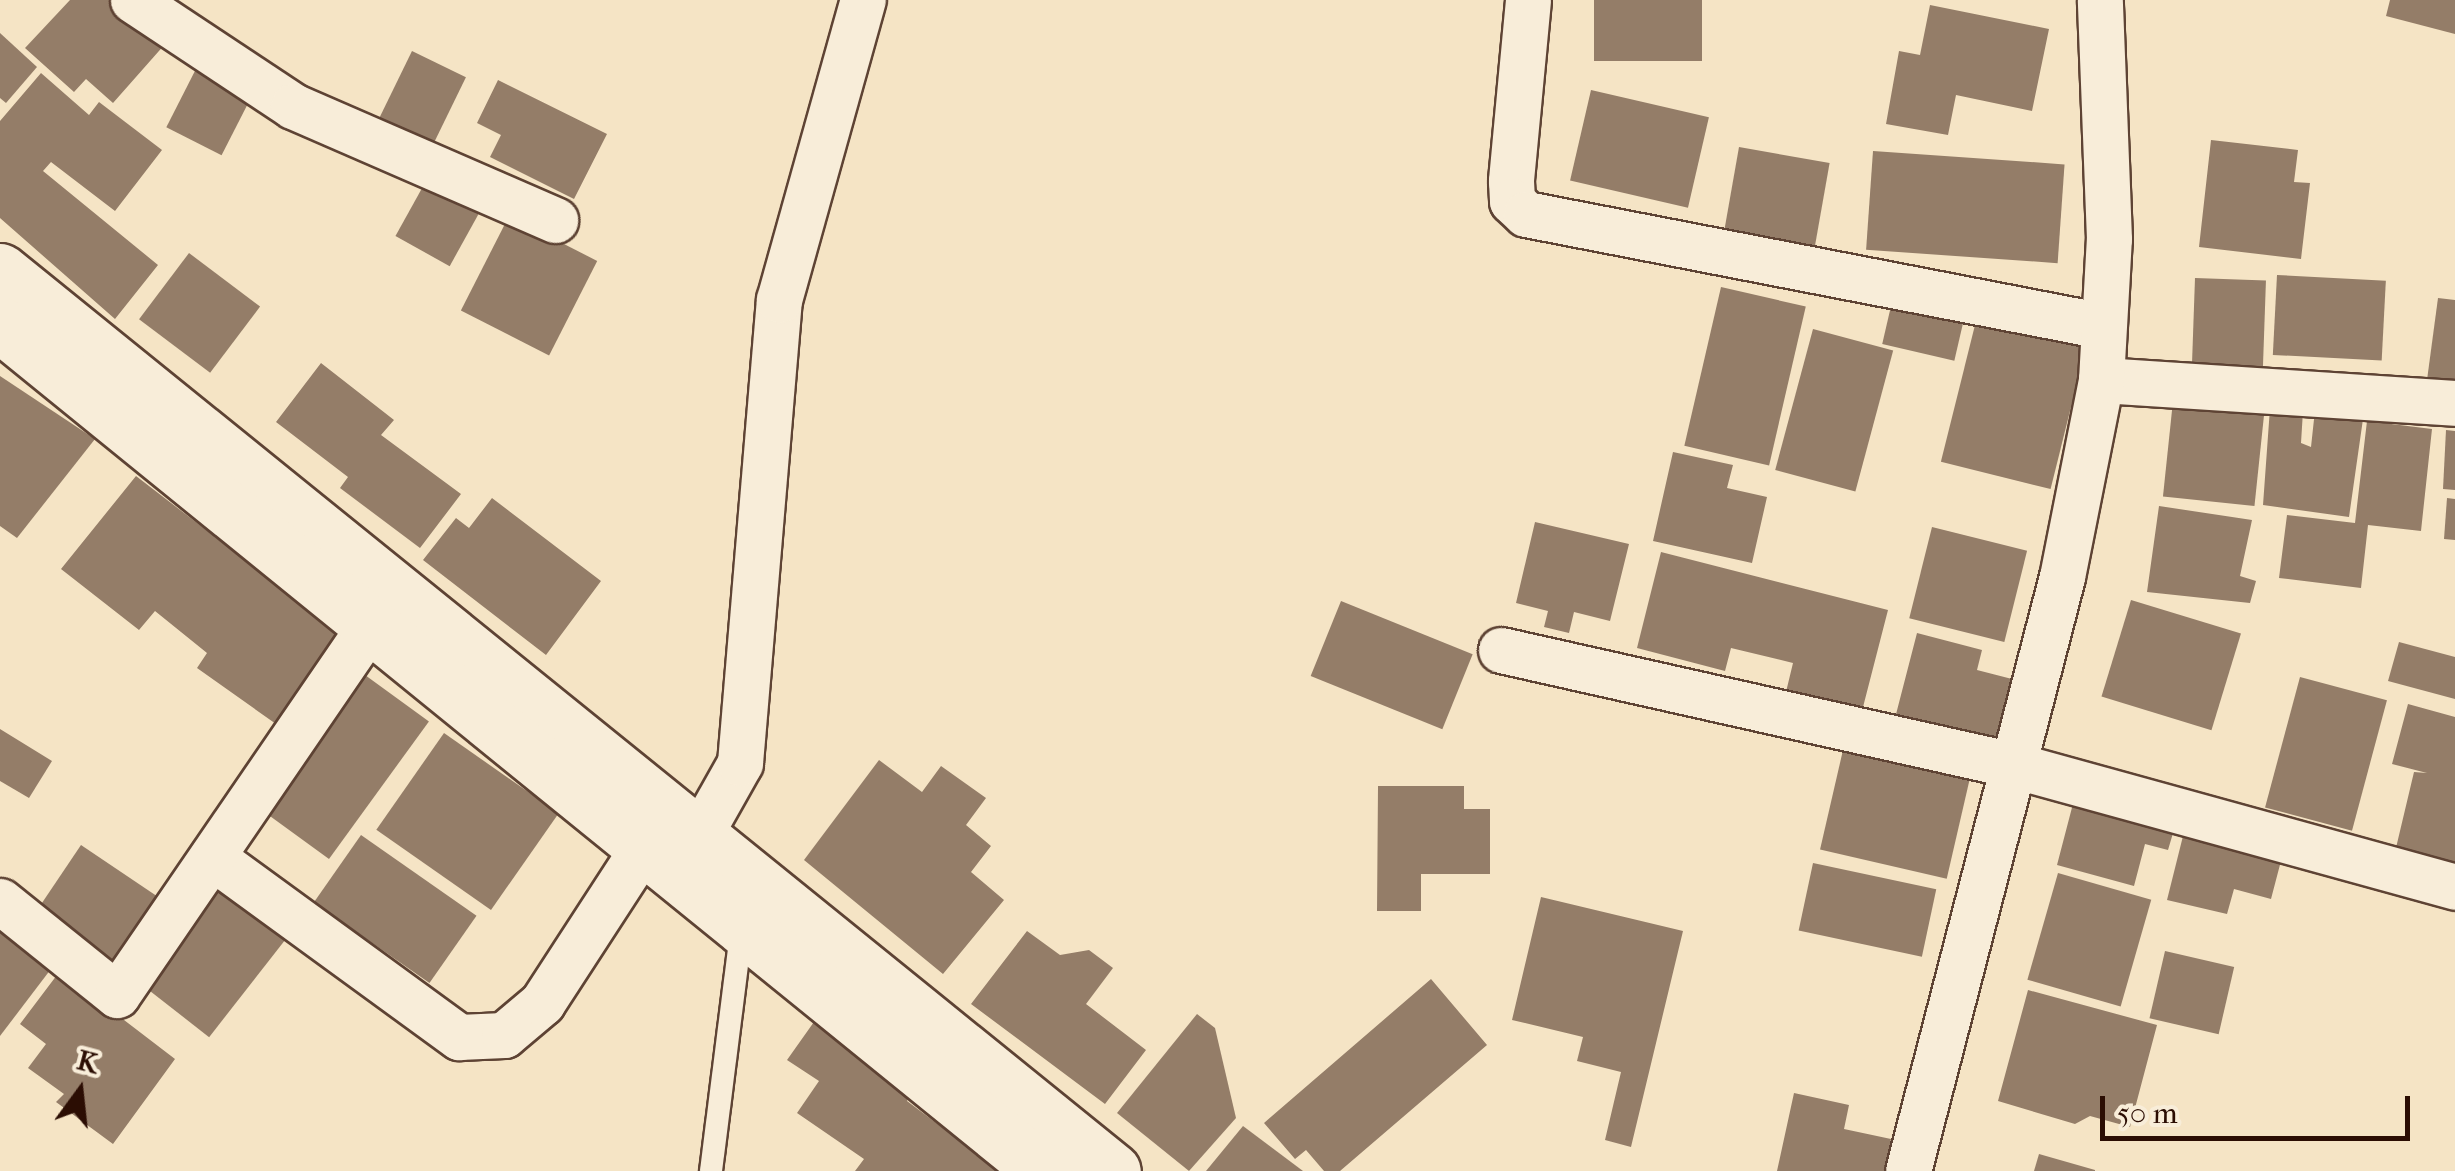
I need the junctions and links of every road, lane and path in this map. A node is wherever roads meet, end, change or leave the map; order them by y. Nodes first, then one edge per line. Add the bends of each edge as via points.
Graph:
1 (133, 0) edge
2 (863, 0) edge
3 (1528, 0) edge
4 (2100, 0) edge
5 (555, 220) dead end
6 (0, 271) edge
7 (0, 324) edge
8 (2103, 326) junction
9 (2101, 380) junction
10 (2455, 403) edge
11 (367, 630) junction
12 (1501, 650) dead end
13 (2014, 765) junction
14 (212, 857) junction
15 (699, 864) junction
16 (2455, 887) edge
17 (0, 901) edge
18 (711, 1171) edge
19 (1043, 1171) edge
20 (1112, 1171) edge
21 (1908, 1171) edge

1 - 5 street via 293,106
2 - 15 street via 779,300 740,764
3 - 8 street via 1512,180 1512,201 1526,214
4 - 8 street via 2110,239
6 - 15 street
7 - 11 street
8 - 9 street
9 - 10 street
9 - 13 street
11 - 14 street
11 - 15 street
12 - 13 street
13 - 16 street
13 - 21 street
14 - 15 street via 459,1037 504,1035
14 - 17 street via 117,995
15 - 18 lane
15 - 19 street
15 - 20 street

